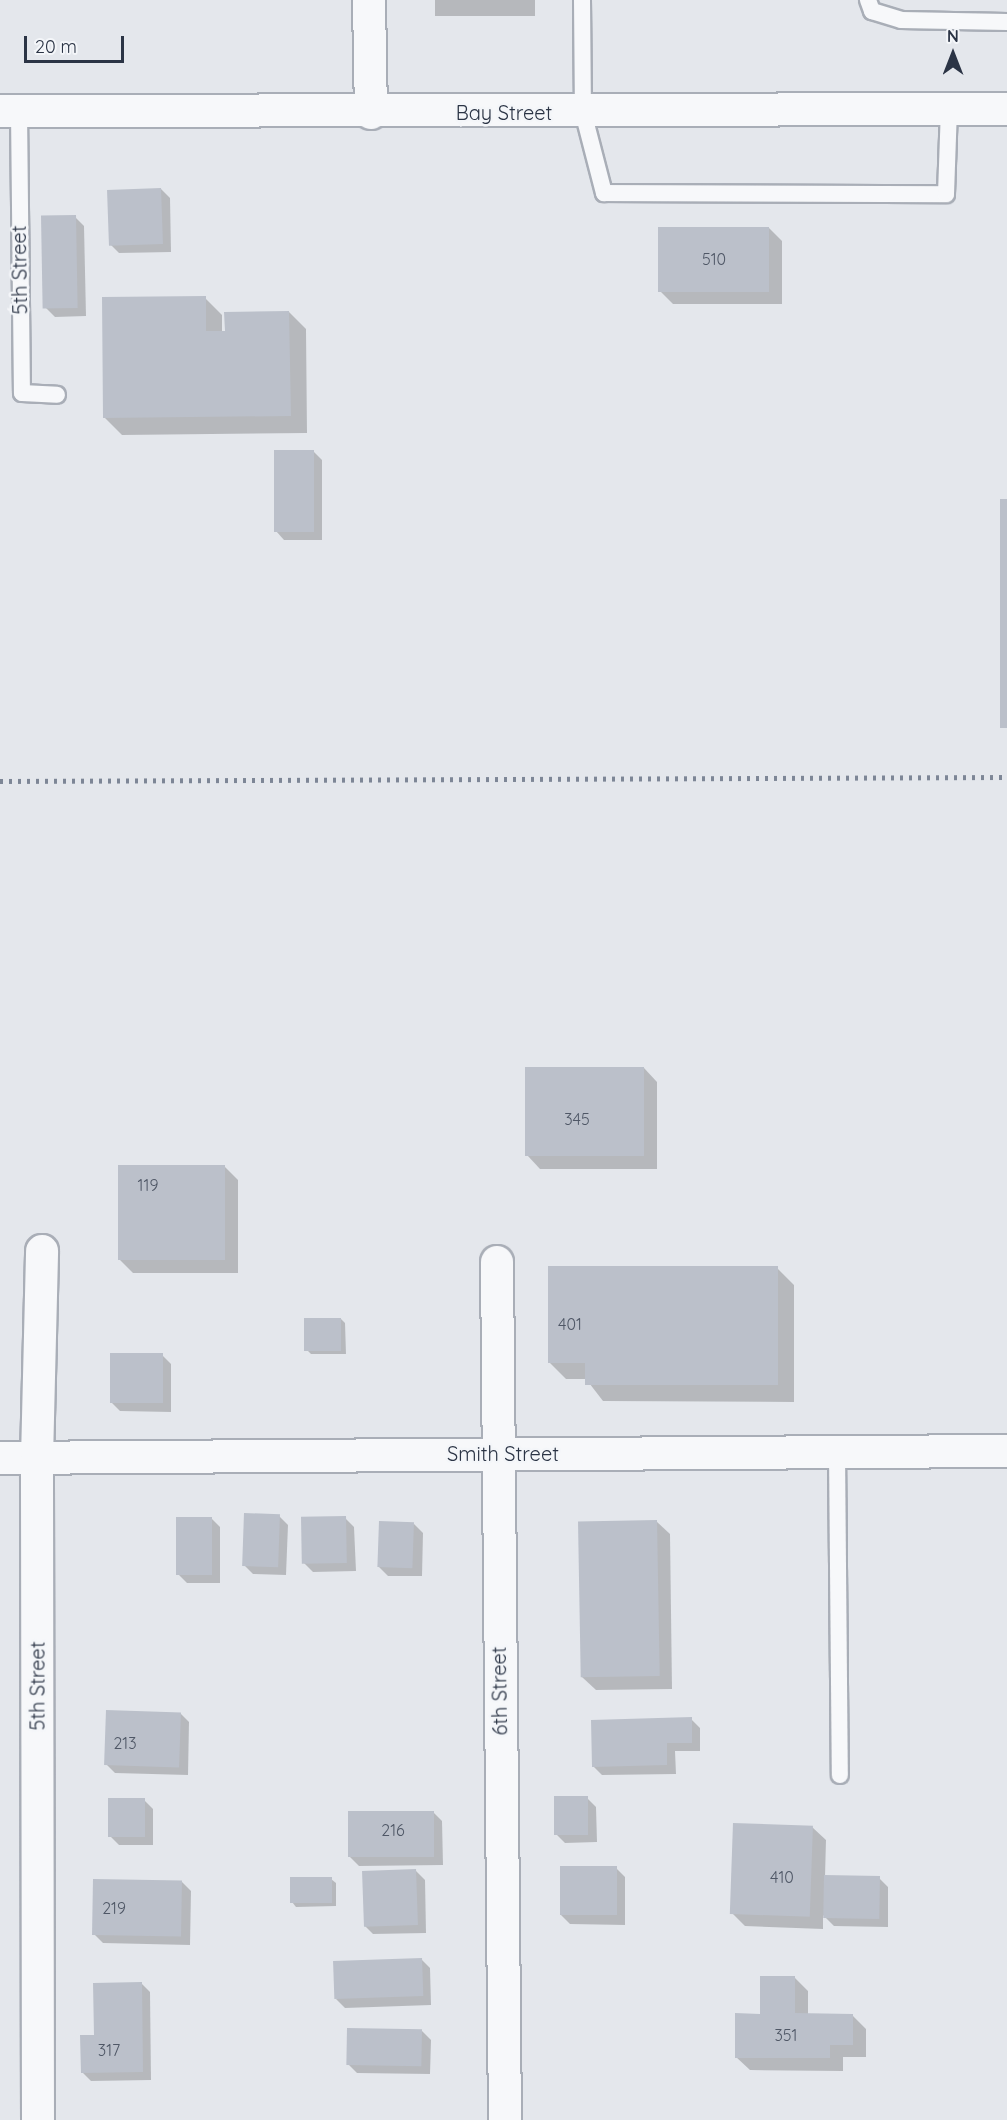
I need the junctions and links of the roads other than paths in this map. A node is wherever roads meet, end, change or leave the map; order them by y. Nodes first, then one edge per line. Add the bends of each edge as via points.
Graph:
1 (369, 0) edge
2 (582, 0) edge
3 (868, 0) edge
4 (1007, 22) edge
5 (1007, 109) edge
6 (949, 110) junction
7 (9, 111) edge
8 (583, 112) junction
9 (371, 113) junction
10 (57, 395) dead end
11 (42, 1251) dead end
12 (497, 1263) dead end
13 (1007, 1451) edge
14 (837, 1452) junction
15 (496, 1453) junction
16 (0, 1458) edge
17 (37, 1459) junction
18 (840, 1775) dead end
19 (38, 2120) edge
20 (505, 2120) edge

1 - 9 street
2 - 8 lane
3 - 4 lane via 872,11 901,20
5 - 6 street, Bay Street
6 - 8 street, Bay Street
6 - 8 lane via 946,194 604,193
7 - 9 street, Bay Street
7 - 10 lane, 5th Street via 21,393
8 - 9 street, Bay Street
11 - 17 street, 5th Street
12 - 15 street, 6th Street
13 - 14 street, Smith Street
14 - 15 street, Smith Street
14 - 18 lane
15 - 17 street, Smith Street
15 - 20 street, 6th Street
16 - 17 street, Smith Street
17 - 19 street, 5th Street

